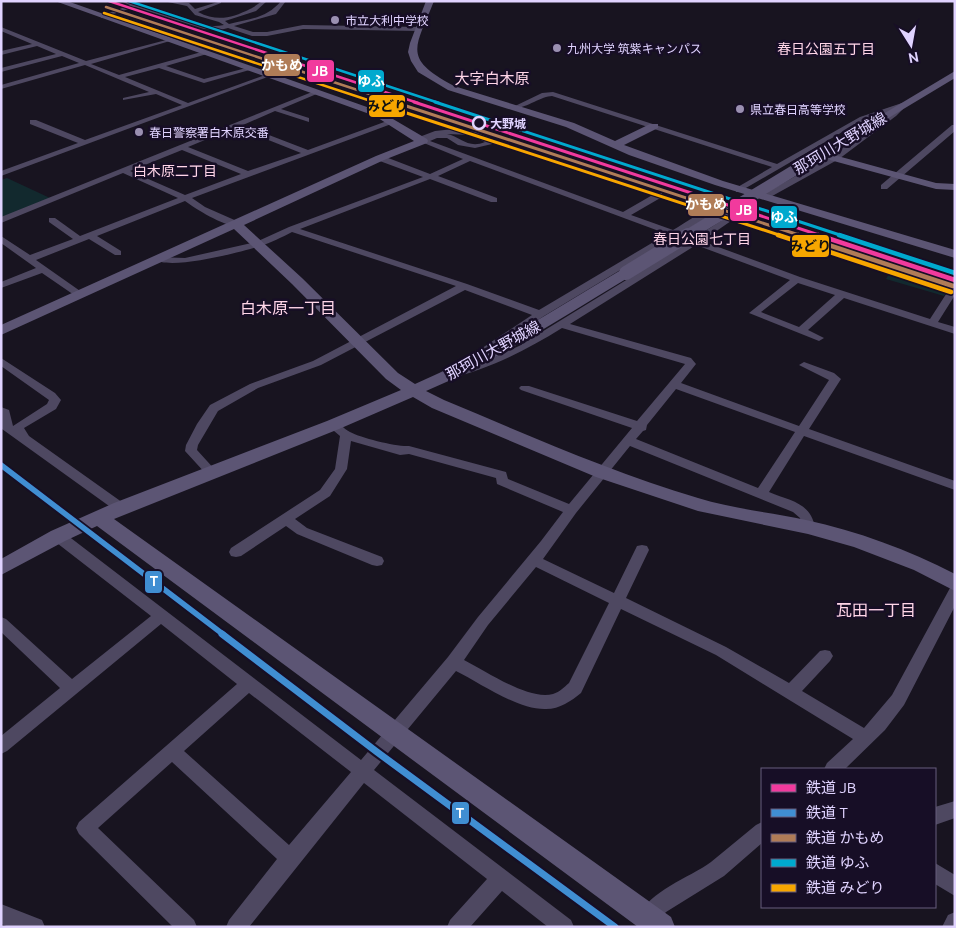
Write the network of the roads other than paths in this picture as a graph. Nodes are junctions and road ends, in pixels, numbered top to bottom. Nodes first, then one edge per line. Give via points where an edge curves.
1 (59, 1) edge
2 (122, 1) edge
3 (147, 1) edge
4 (165, 1) edge
5 (196, 1) edge
6 (265, 1) edge
7 (284, 1) edge
8 (430, 1) edge
9 (219, 2) edge
10 (188, 5) junction
11 (135, 6) junction
12 (196, 11) junction
13 (103, 17) junction
14 (222, 21) junction
15 (228, 26) junction
16 (1, 29) edge
17 (419, 29) junction
18 (168, 40) junction
19 (37, 44) junction
20 (1, 53) edge
21 (205, 53) junction
22 (62, 54) junction
23 (84, 63) junction
24 (157, 66) junction
25 (250, 69) junction
26 (1, 70) edge
27 (955, 74) edge
28 (270, 76) junction
29 (118, 77) junction
30 (944, 81) junction
31 (955, 83) edge
32 (1, 87) edge
33 (157, 92) junction
34 (317, 92) junction
35 (125, 99) dead end
36 (906, 103) junction
37 (188, 104) junction
38 (516, 108) junction
39 (275, 109) junction
40 (306, 120) dead end
41 (33, 122) dead end
42 (390, 123) junction
43 (237, 125) junction
44 (654, 126) junction
45 (955, 126) edge
46 (421, 140) junction
47 (86, 143) junction
48 (616, 145) junction
49 (182, 148) junction
50 (306, 152) junction
51 (380, 158) junction
52 (471, 158) junction
53 (834, 158) junction
54 (778, 167) junction
55 (124, 171) junction
56 (1, 174) edge
57 (248, 174) junction
58 (432, 176) junction
59 (900, 176) junction
60 (884, 187) dead end
61 (955, 187) edge
62 (739, 190) junction
63 (659, 195) dead end
64 (765, 197) junction
65 (187, 199) junction
66 (494, 200) dead end
67 (624, 215) junction
68 (1, 220) edge
69 (52, 220) dead end
70 (236, 224) junction
71 (292, 229) junction
72 (90, 234) junction
73 (675, 234) junction
74 (79, 239) junction
75 (1, 240) edge
76 (696, 241) junction
77 (259, 244) junction
78 (6, 249) edge
79 (118, 252) dead end
80 (955, 254) edge
81 (29, 259) junction
82 (159, 259) junction
83 (43, 269) junction
84 (798, 279) junction
85 (1, 285) edge
86 (464, 286) junction
87 (953, 290) dead end
88 (842, 294) junction
89 (80, 295) junction
90 (540, 314) junction
91 (932, 324) junction
92 (562, 325) junction
93 (1, 331) edge
94 (955, 331) edge
95 (802, 332) junction
96 (819, 338) dead end
97 (357, 341) junction
98 (1, 361) edge
99 (804, 364) dead end
100 (7, 369) edge
101 (447, 376) junction
102 (675, 386) junction
103 (525, 388) dead end
104 (414, 391) junction
105 (48, 393) junction
106 (3, 414) edge
107 (642, 426) junction
108 (340, 430) junction
109 (804, 431) junction
110 (23, 437) junction
111 (630, 441) junction
112 (211, 472) junction
113 (602, 473) junction
114 (955, 486) edge
115 (761, 494) junction
116 (121, 508) junction
117 (571, 510) junction
118 (99, 518) junction
119 (286, 519) junction
120 (808, 528) junction
121 (58, 536) junction
122 (642, 550) dead end
123 (236, 552) dead end
124 (533, 560) junction
125 (377, 562) dead end
126 (1, 568) edge
127 (955, 583) edge
128 (955, 592) edge
129 (616, 600) junction
130 (162, 615) junction
131 (3, 627) edge
132 (825, 656) dead end
133 (454, 662) junction
134 (249, 683) junction
135 (72, 689) junction
136 (791, 692) junction
137 (394, 734) junction
138 (866, 738) junction
139 (1, 746) edge
140 (172, 751) junction
141 (834, 768) edge
142 (363, 772) junction
143 (955, 809) edge
144 (936, 816) edge
145 (761, 832) edge
146 (290, 858) junction
147 (936, 873) edge
148 (500, 878) junction
149 (955, 887) edge
150 (1, 914) edge
151 (654, 922) edge
152 (955, 922) edge
153 (35, 927) edge
154 (186, 927) edge
155 (236, 927) edge
156 (457, 927) edge
157 (564, 927) edge
158 (952, 927) edge

1 - 13 street
2 - 11 street
3 - 11 street
4 - 10 street
5 - 10 street
6 - 14 street via 254,10
7 - 15 street via 274,13
8 - 17 street
9 - 12 street
10 - 12 street
11 - 13 street
11 - 15 street via 204,27
12 - 14 street via 196,14
13 - 18 street
14 - 15 street
15 - 17 street via 259,34 303,27
16 - 19 street
17 - 38 street via 412,49 419,68 451,88
18 - 21 street
18 - 23 street
19 - 20 street
19 - 22 street
21 - 24 street
21 - 25 street
22 - 23 street
22 - 26 street
23 - 29 street
23 - 32 street
24 - 25 street via 204,81
24 - 29 street
25 - 28 street
27 - 30 street, 那珂川大野城線
28 - 34 street
28 - 37 street
29 - 33 street
30 - 31 street
30 - 36 street, 那珂川大野城線
33 - 35 street
33 - 37 street
34 - 39 street
34 - 42 street via 378,114
36 - 53 street via 876,130
36 - 54 street via 885,108 861,120
36 - 101 street, 那珂川大野城線, bridge via 626,273
37 - 47 street
38 - 44 street via 544,94 553,94
38 - 48 street via 570,125
39 - 40 street
39 - 43 street
41 - 47 street
42 - 46 street
42 - 50 street
43 - 49 street
43 - 50 street
44 - 48 street
44 - 54 street
45 - 59 street
46 - 46 street via 436,132 454,132 489,141 474,147 448,136
46 - 51 street
46 - 52 street
47 - 56 street
48 - 62 street
49 - 55 street
49 - 57 street
50 - 57 street
51 - 58 street
51 - 70 street
52 - 58 street
52 - 67 street
53 - 59 street
53 - 64 street
54 - 62 street
55 - 65 street
55 - 68 street
57 - 65 street
58 - 66 street
58 - 71 street
59 - 60 street
59 - 61 street via 936,186
62 - 64 street
63 - 67 street
64 - 80 street
65 - 70 street
65 - 72 street
67 - 73 street
69 - 74 street
70 - 77 street
70 - 82 street
71 - 77 street
71 - 86 street
72 - 74 street
72 - 79 street
73 - 76 street
73 - 76 street via 707,214 727,221
73 - 90 street
74 - 81 street
75 - 78 street
76 - 84 street
76 - 92 street
77 - 82 street via 185,261
77 - 97 street
78 - 81 street
81 - 83 street
82 - 89 street
83 - 85 street
83 - 89 street
84 - 88 street
84 - 95 street via 754,313
86 - 90 street
86 - 97 street
87 - 91 street
88 - 91 street
88 - 95 street
89 - 93 street
90 - 101 street
91 - 94 street
92 - 101 street via 488,364
92 - 102 street via 688,360 691,364
95 - 96 street
97 - 104 street via 392,376
97 - 112 street via 317,363 254,386 214,408 202,424 191,451
98 - 100 street
99 - 109 street via 835,379
100 - 105 street
101 - 104 street, 那珂川大野城線
102 - 107 street
102 - 109 street
103 - 107 street
104 - 108 street, 那珂川大野城線
104 - 113 street via 464,416
105 - 106 street via 44,404 28,413
105 - 110 street via 54,397 54,403 19,426
106 - 110 street via 6,426
107 - 111 street
108 - 112 street, 那珂川大野城線
108 - 117 street via 400,451 410,450 502,475 502,481
108 - 119 street via 341,469 325,493
109 - 114 street
109 - 115 street
110 - 116 street
111 - 113 street
111 - 115 street
112 - 116 street, 那珂川大野城線
113 - 117 street
113 - 120 street via 698,505
115 - 120 street via 798,509 806,516
116 - 118 street, 那珂川大野城線
117 - 124 street
118 - 121 street, 那珂川大野城線
118 - 137 street
119 - 123 street
119 - 125 street via 302,531
120 - 127 street via 879,548
121 - 126 street, 那珂川大野城線
121 - 130 street
122 - 129 street
124 - 129 street
124 - 133 street
128 - 138 street via 898,700
129 - 133 street via 575,688 568,696 542,702 527,699
129 - 136 street via 720,650
130 - 134 street
130 - 135 street
131 - 135 street
132 - 136 street
133 - 137 street
134 - 140 street
134 - 142 street
135 - 139 street
136 - 138 street
137 - 142 street
137 - 151 street
138 - 141 street
140 - 146 street
140 - 154 street via 85,828
142 - 146 street
142 - 148 street
143 - 144 street
145 - 151 street via 717,869 659,905
146 - 155 street
147 - 149 street
148 - 156 street
148 - 157 street
150 - 153 street
152 - 158 street

